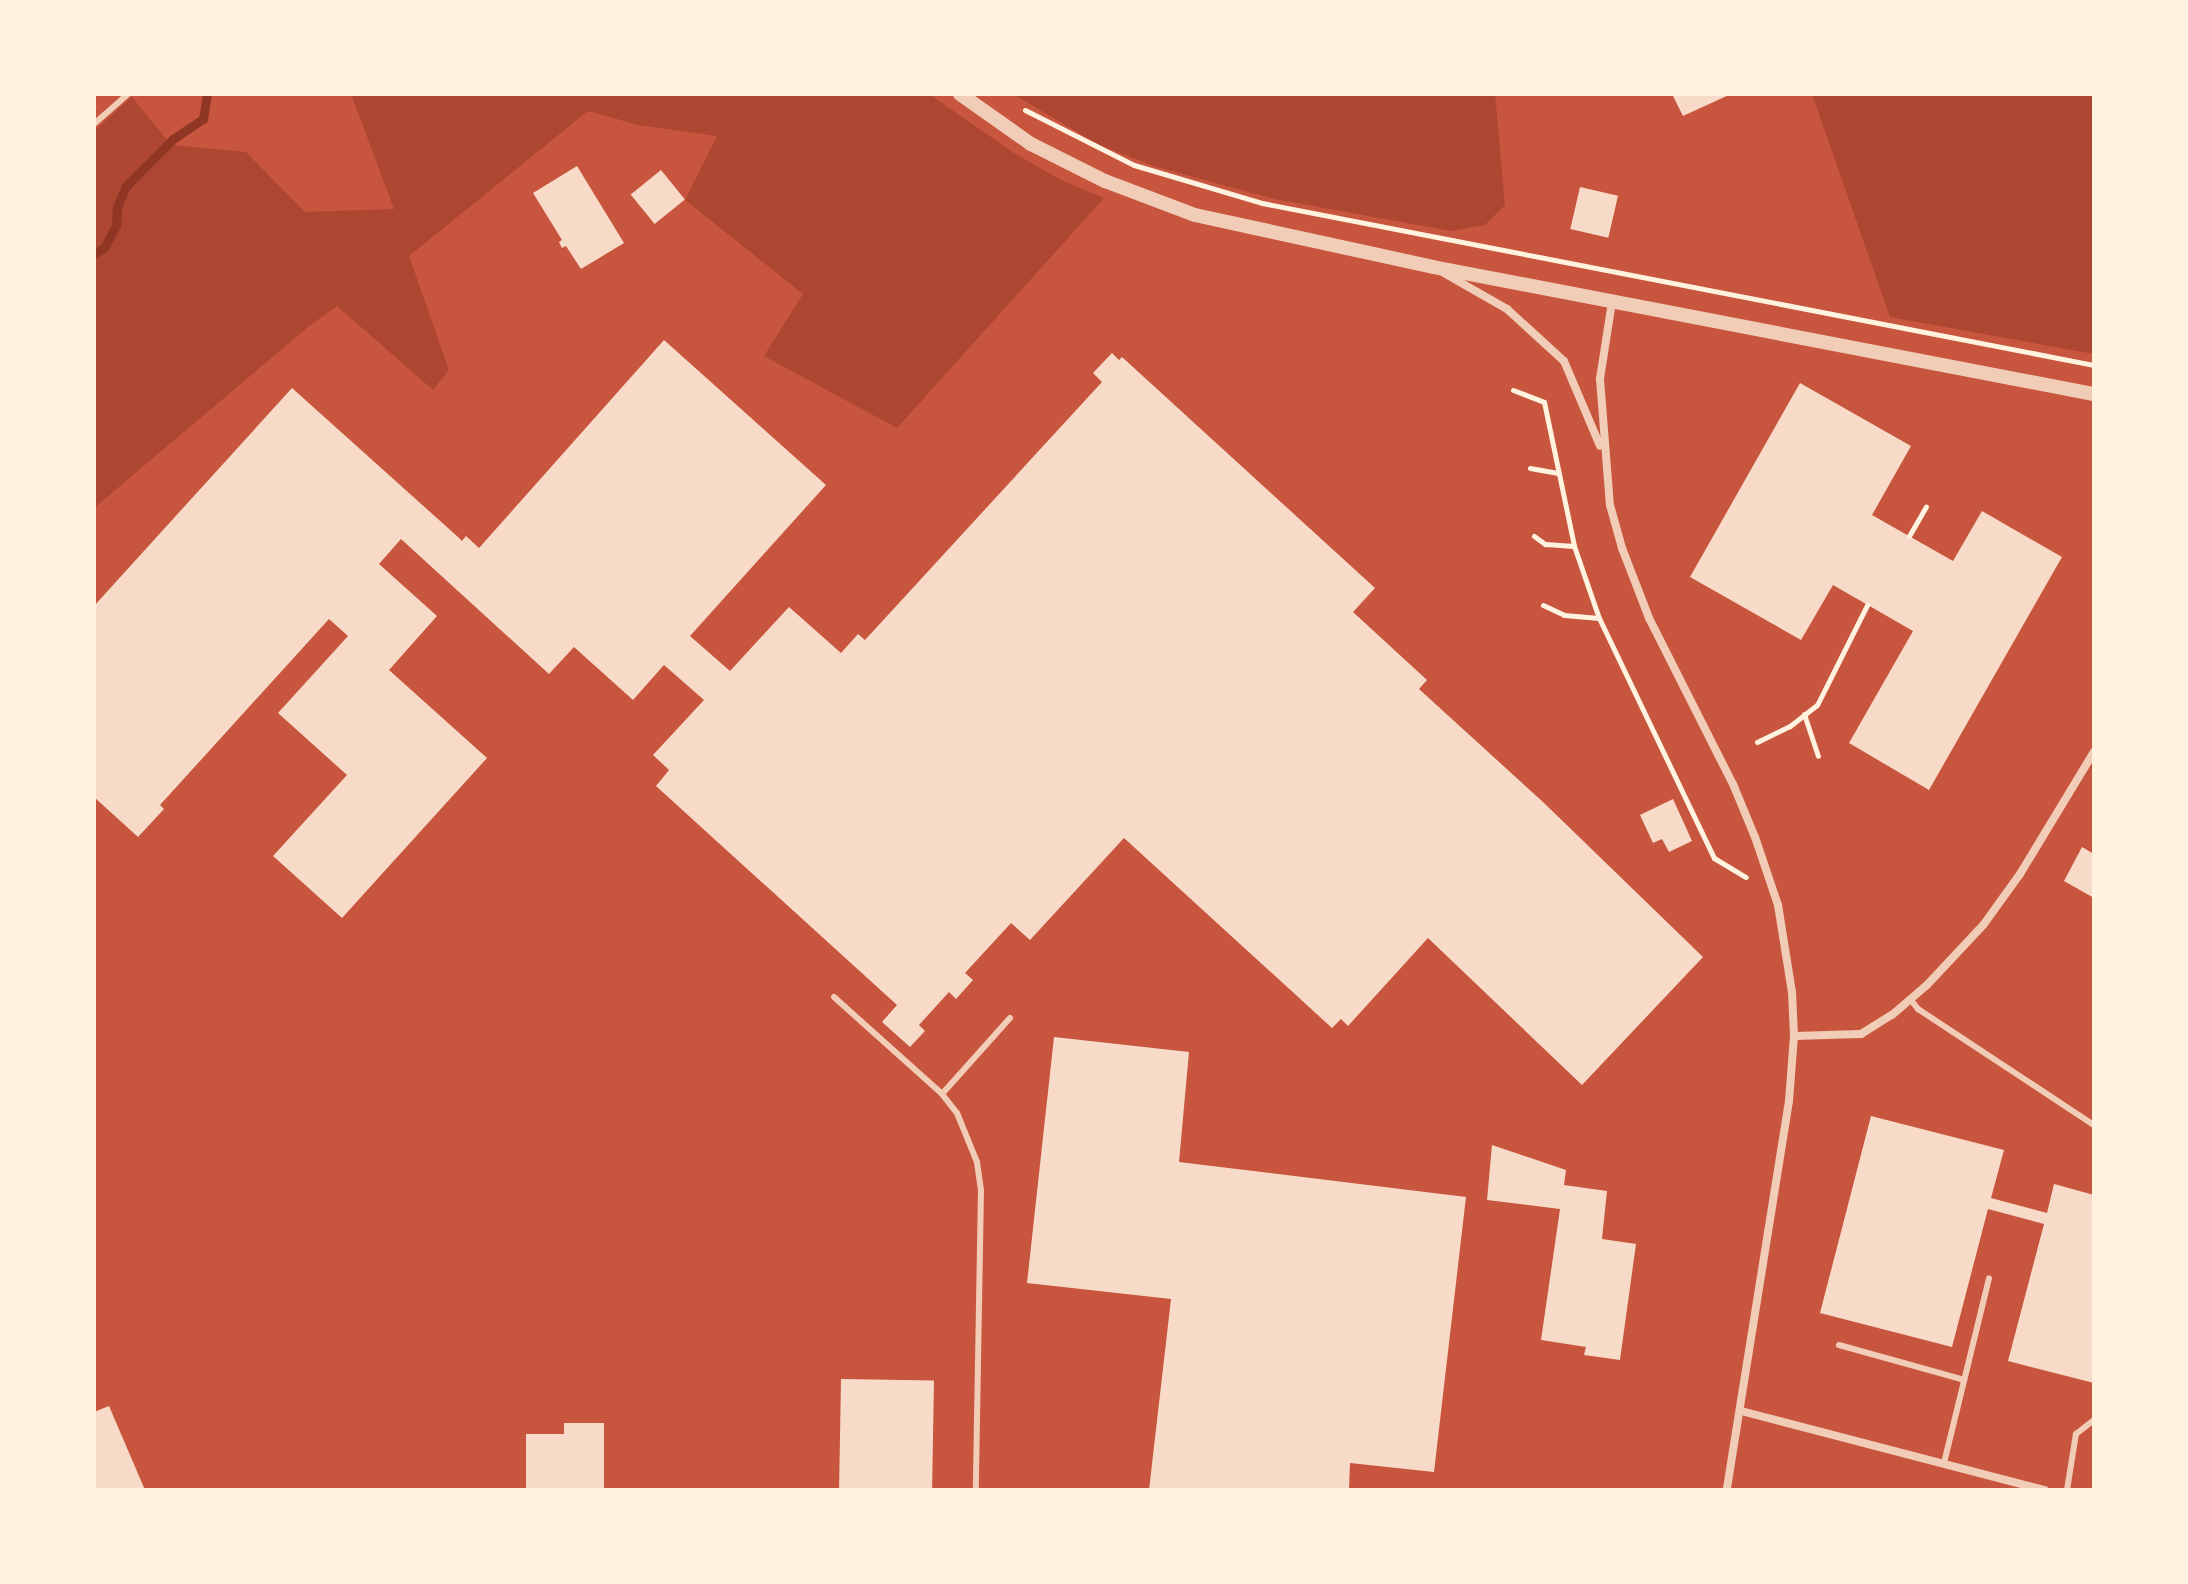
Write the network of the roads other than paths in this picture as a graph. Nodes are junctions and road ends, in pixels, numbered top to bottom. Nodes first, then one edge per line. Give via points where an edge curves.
1 (128, 94) edge
2 (960, 94) edge
3 (94, 124) edge
4 (1433, 267) junction
5 (1612, 302) junction
6 (2094, 394) edge
7 (1604, 453) junction
8 (2094, 752) edge
9 (834, 997) dead end
10 (1910, 999) junction
11 (1010, 1018) dead end
12 (1794, 1036) junction
13 (942, 1094) junction
14 (2094, 1125) edge
15 (1989, 1278) dead end
16 (1839, 1345) dead end
17 (1964, 1380) junction
18 (1741, 1411) junction
19 (2094, 1420) edge
20 (1944, 1463) junction
21 (976, 1490) edge
22 (1727, 1490) edge
23 (2045, 1490) edge
24 (2067, 1490) edge

1 - 3 lane
2 - 4 street via 1031,144 1146,199 1255,230
4 - 5 street
4 - 7 street via 1507,309 1564,361
5 - 6 street
5 - 7 street via 1600,379
7 - 12 street via 1610,505 1631,575 1733,784 1768,871 1787,954
8 - 10 street via 1984,924
9 - 13 lane
10 - 12 street via 1861,1034
10 - 14 lane
11 - 13 lane
12 - 18 street via 1789,1101
13 - 21 lane via 968,1134 981,1190
15 - 17 lane
16 - 17 lane
17 - 20 lane
18 - 20 street
18 - 22 street
19 - 24 lane via 2076,1434
20 - 23 street

